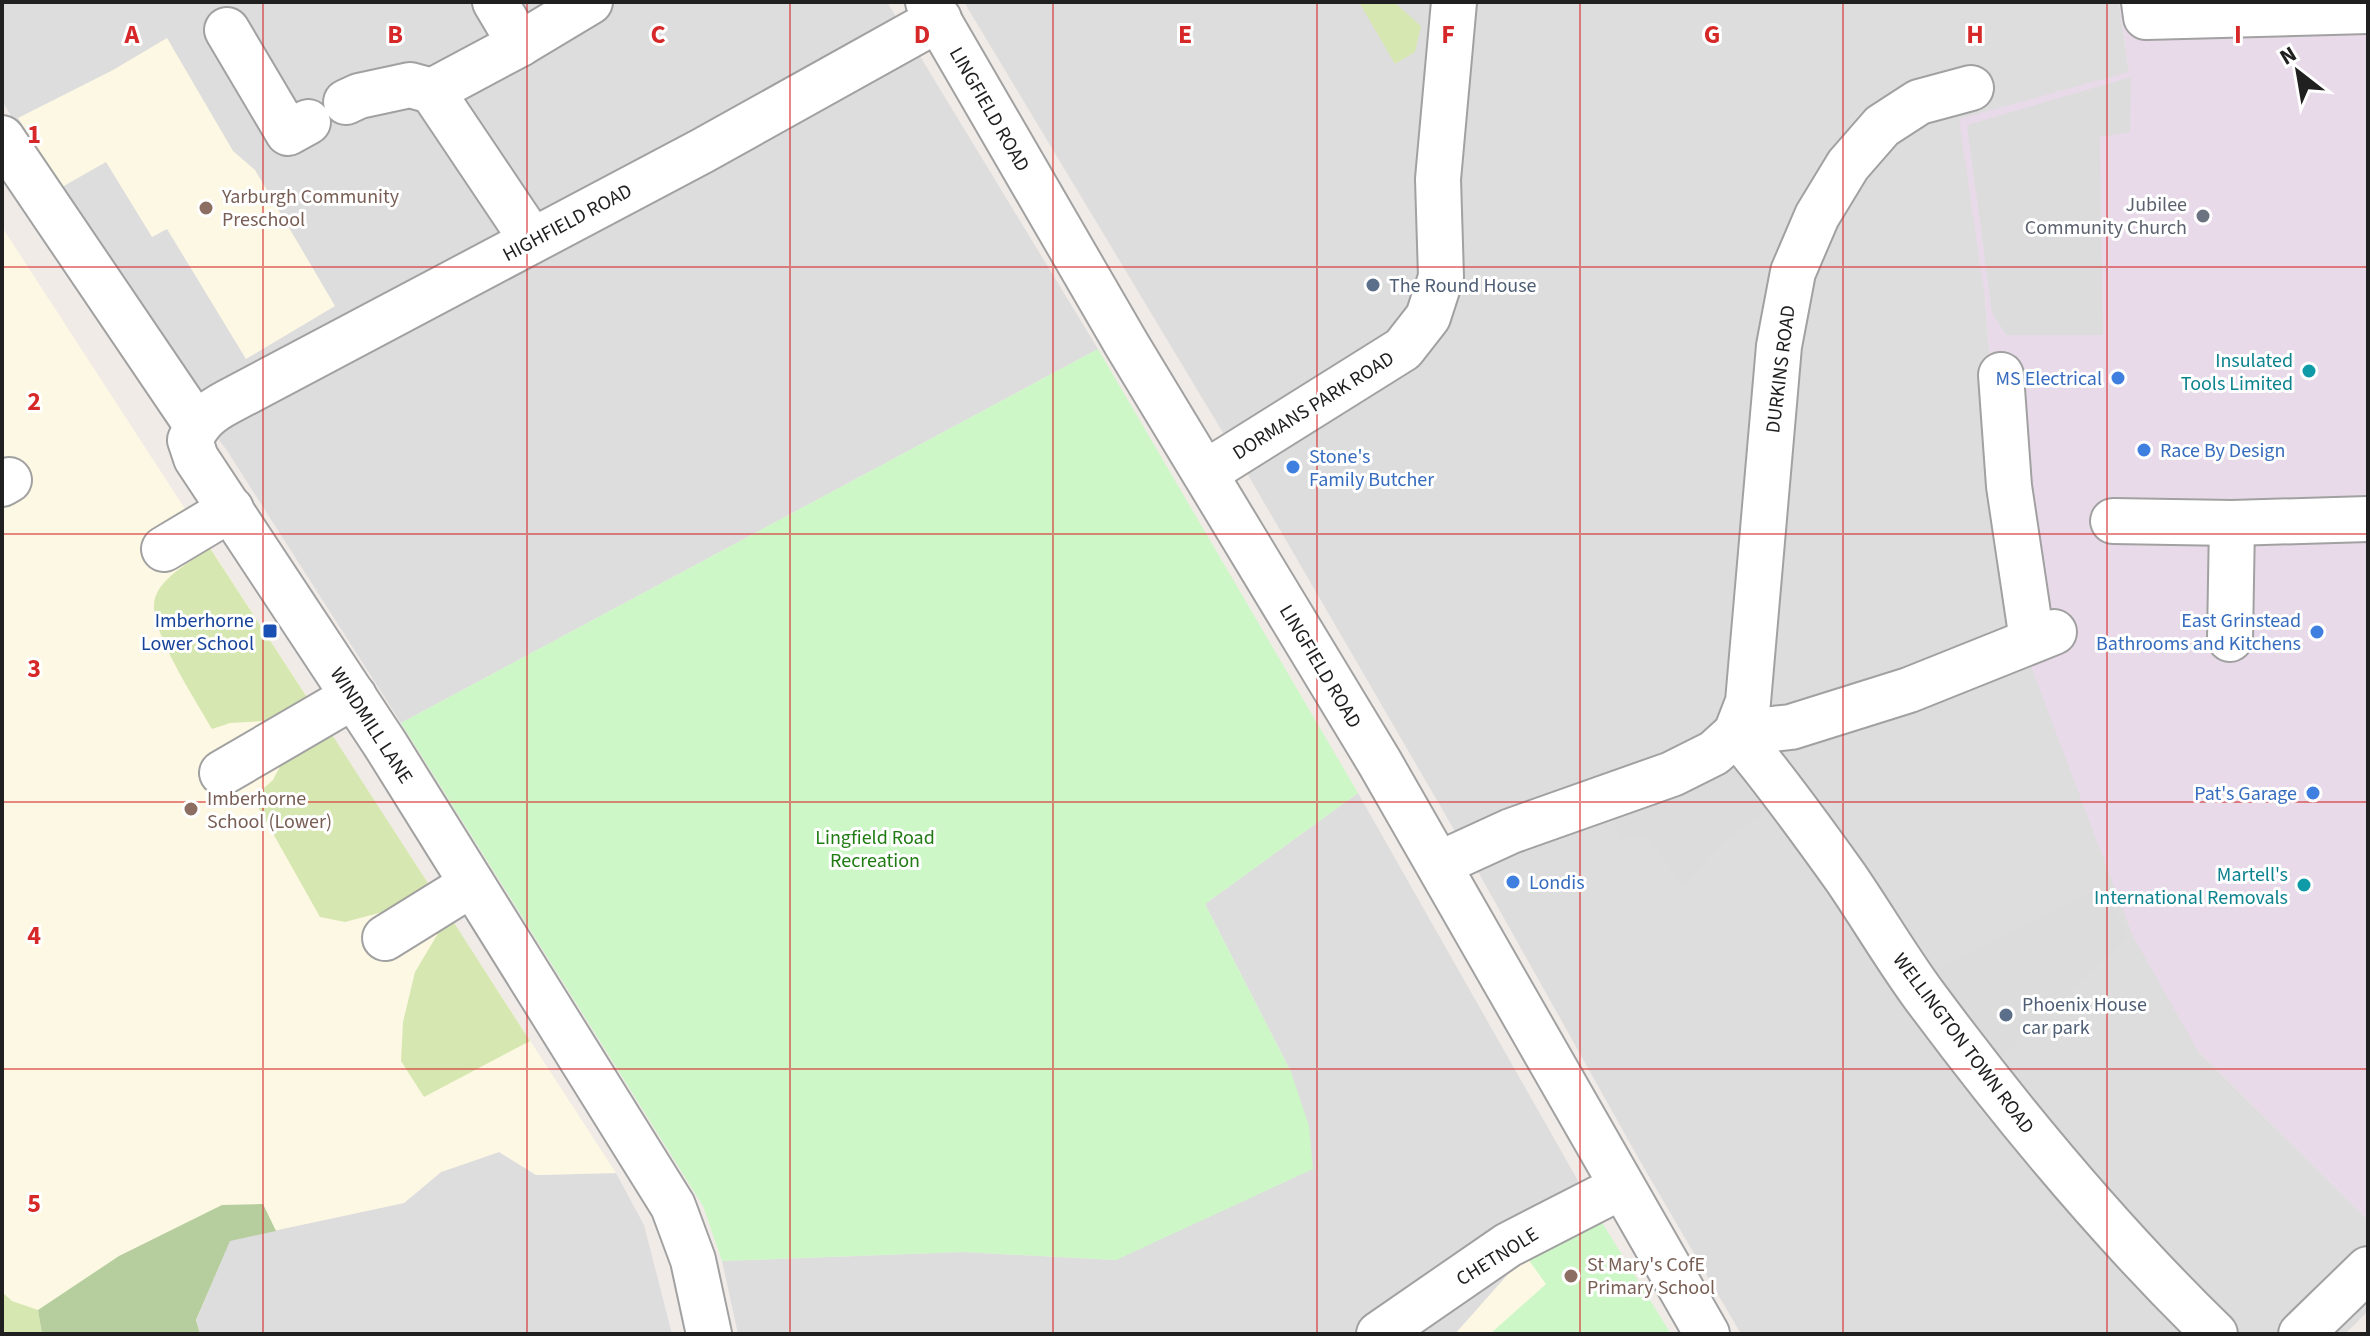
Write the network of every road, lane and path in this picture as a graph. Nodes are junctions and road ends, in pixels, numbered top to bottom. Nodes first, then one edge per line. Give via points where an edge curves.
1 (495, 2) edge
2 (590, 2) edge
3 (1454, 2) edge
4 (2145, 9) edge
5 (933, 11) edge
6 (2368, 11) edge
7 (227, 30) dead end
8 (520, 44) junction
9 (1971, 88) dead end
10 (432, 91) junction
11 (346, 102) dead end
12 (308, 122) dead end
13 (2, 138) edge
14 (532, 240) junction
15 (2001, 375) dead end
16 (197, 426) junction
17 (1205, 473) junction
18 (231, 509) junction
19 (2368, 519) edge
20 (2113, 521) dead end
21 (2232, 523) junction
22 (164, 549) dead end
23 (2230, 639) dead end
24 (354, 696) junction
25 (1736, 733) junction
26 (222, 773) dead end
27 (1439, 864) junction
28 (472, 884) junction
29 (385, 938) dead end
30 (1621, 1187) junction
31 (2368, 1269) edge
32 (709, 1334) edge
33 (1379, 1334) edge
34 (1707, 1334) edge
35 (2215, 1334) edge
36 (2301, 1334) edge

1 - 8 street
2 - 8 street
3 - 17 street, DORMANS PARK ROAD via 1438,179 1441,277 1428,317 1403,349
4 - 6 street
5 - 14 street, HIGHFIELD ROAD via 716,143
5 - 17 street, LINGFIELD ROAD
7 - 12 street via 288,133
8 - 10 street
9 - 25 street, DURKINS ROAD via 1919,102 1882,126 1848,165 1824,204 1793,272 1779,346 1748,702
10 - 11 street via 410,85
10 - 14 street
13 - 16 street
14 - 16 street, HIGHFIELD ROAD via 228,402
15 - 25 street via 2009,486 2043,636 1909,690 1791,727
16 - 18 street, WINDMILL LANE via 190,440 196,458
17 - 27 street, LINGFIELD ROAD
18 - 22 street
18 - 24 street, WINDMILL LANE
19 - 21 street
20 - 21 street
21 - 23 street
24 - 26 street
24 - 28 street, WINDMILL LANE
25 - 27 street via 1714,753 1672,774 1511,831
25 - 35 street, WELLINGTON TOWN ROAD via 2014,1114 2153,1273
27 - 30 street, LINGFIELD ROAD
28 - 29 street
28 - 32 street, WINDMILL LANE via 673,1206 693,1260
30 - 33 street, CHETNOLE via 1508,1245
30 - 34 street, LINGFIELD ROAD
31 - 36 street

